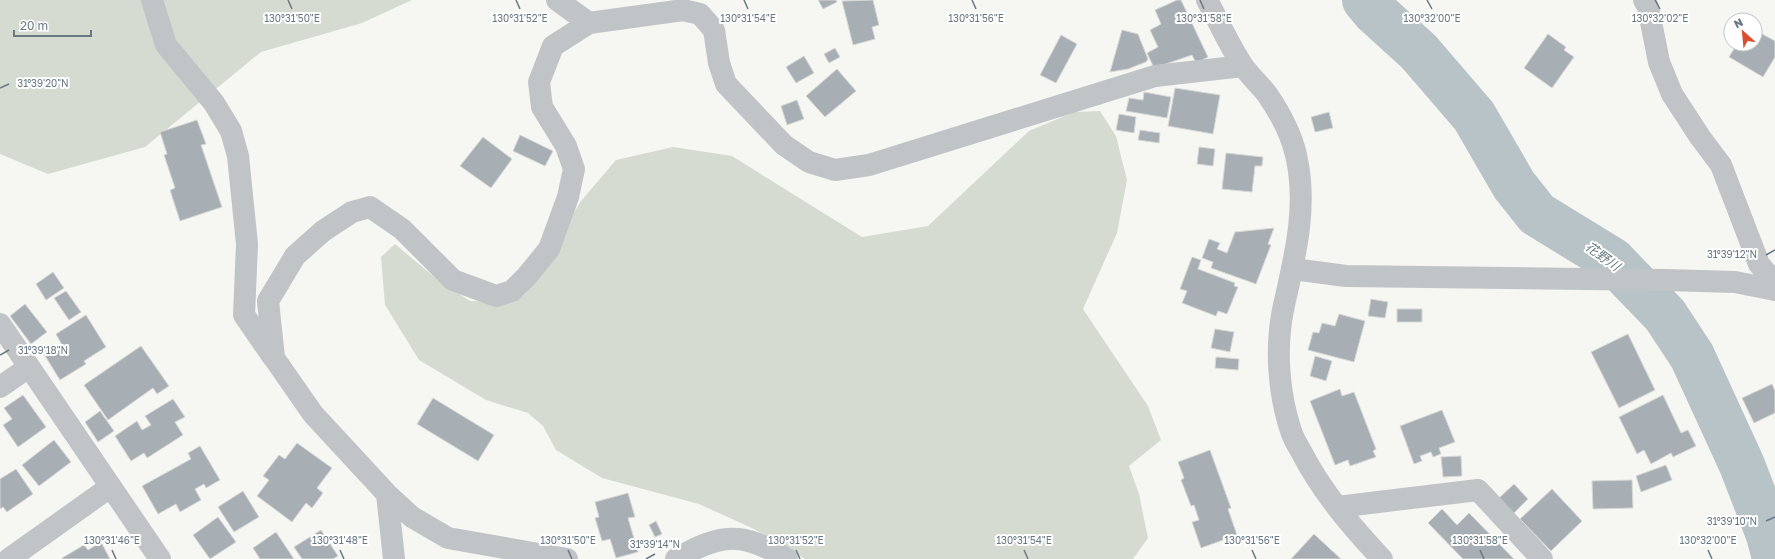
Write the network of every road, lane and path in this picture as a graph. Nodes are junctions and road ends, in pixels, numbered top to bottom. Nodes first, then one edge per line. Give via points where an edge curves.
1 (152, 0) edge
2 (557, 0) edge
3 (1207, 0) edge
4 (1644, 0) edge
5 (589, 23) junction
6 (1243, 66) junction
7 (1293, 269) junction
8 (1775, 283) edge
9 (1775, 290) edge
10 (0, 324) edge
11 (274, 358) junction
12 (29, 367) junction
13 (0, 387) edge
14 (110, 487) junction
15 (387, 494) junction
16 (1337, 507) junction
17 (9, 559) edge
18 (160, 559) edge
19 (394, 559) edge
20 (567, 559) edge
21 (676, 559) edge
22 (787, 559) edge
23 (1382, 559) edge
24 (1542, 559) edge

1 - 11 street via 166,45 214,103 230,131 238,156 247,244 244,315
2 - 5 street
3 - 6 street
4 - 8 street via 1648,7 1659,62 1672,94 1721,165 1759,264
5 - 6 street via 683,10 700,14 714,30 719,63 726,84 784,145 809,162 835,170 869,164 1155,76
5 - 11 street via 553,46 539,82 542,107 566,146 574,168 568,197 549,249 527,276 512,291 496,296 453,280 402,229 370,207 352,212 323,231 295,256 268,301
6 - 7 street via 1284,120 1296,155 1301,184 1300,229
7 - 9 street via 1346,276 1735,282
7 - 16 street via 1284,307 1279,351 1282,395 1291,432 1311,471
10 - 12 street
11 - 15 street via 313,414
12 - 13 street
12 - 14 street
14 - 17 street
14 - 18 street
15 - 19 street
15 - 20 street via 412,517 448,538
16 - 23 street
16 - 24 street via 1478,490
21 - 22 street via 716,540 746,539 770,548

